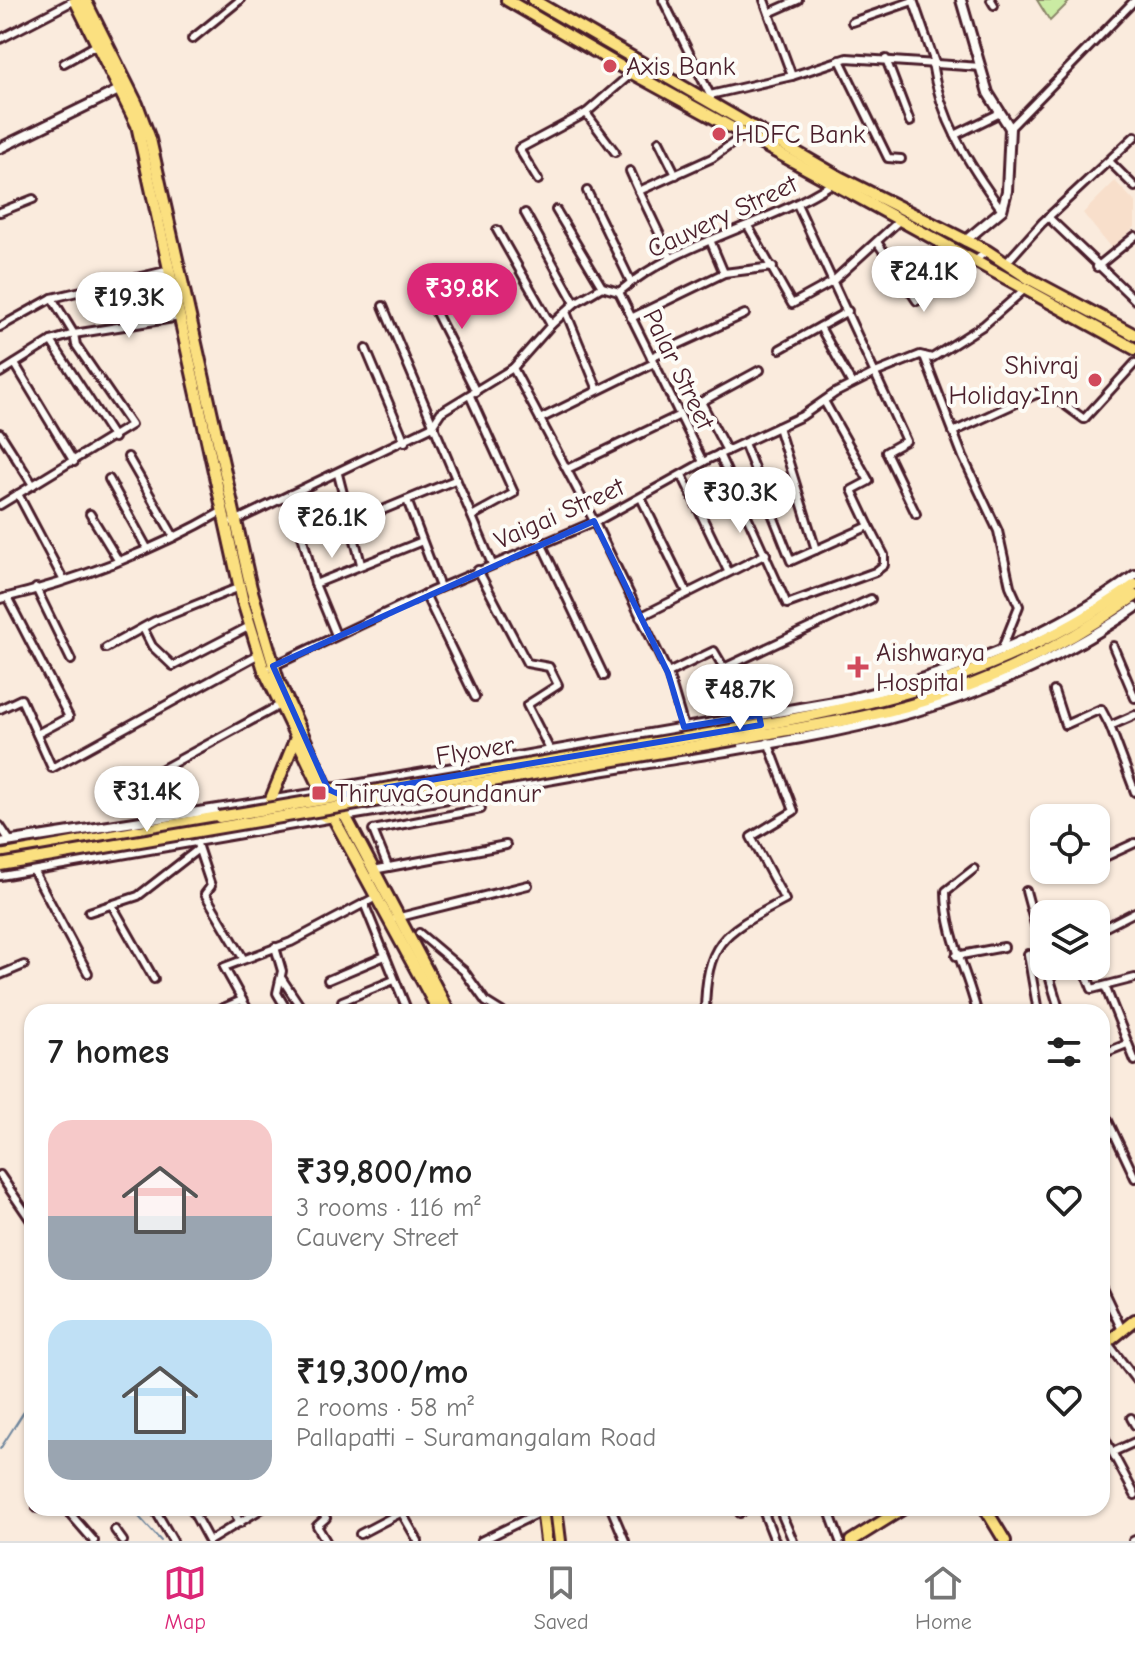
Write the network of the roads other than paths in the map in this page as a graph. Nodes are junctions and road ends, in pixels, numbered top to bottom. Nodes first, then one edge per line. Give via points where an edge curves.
1 (75, 0) edge
2 (85, 0) edge
3 (240, 0) edge
4 (507, 0) edge
5 (533, 0) edge
6 (663, 0) edge
7 (764, 0) edge
8 (798, 0) edge
9 (961, 0) edge
10 (1135, 0) edge
11 (913, 1) edge
12 (551, 4) edge
13 (769, 13) junction
14 (852, 22) dead end
15 (0, 39) edge
16 (192, 39) dead end
17 (98, 44) junction
18 (886, 59) junction
19 (840, 60) junction
20 (64, 63) dead end
21 (934, 63) junction
22 (982, 67) junction
23 (632, 73) junction
24 (792, 76) junction
25 (124, 88) junction
26 (715, 103) junction
27 (586, 113) junction
28 (1000, 113) junction
29 (710, 116) junction
30 (910, 122) dead end
31 (1010, 128) junction
32 (744, 135) junction
33 (955, 135) junction
34 (1135, 136) edge
35 (659, 141) dead end
36 (0, 148) edge
37 (615, 152) dead end
38 (901, 159) dead end
39 (1109, 161) junction
40 (630, 171) dead end
41 (676, 175) junction
42 (538, 180) dead end
43 (833, 183) junction
44 (1135, 187) edge
45 (587, 191) dead end
46 (639, 191) junction
47 (33, 199) dead end
48 (797, 204) junction
49 (556, 210) dead end
50 (1002, 210) junction
51 (0, 212) edge
52 (525, 213) dead end
53 (1048, 217) junction
54 (900, 220) junction
55 (748, 226) junction
56 (497, 230) dead end
57 (1135, 236) edge
58 (710, 240) junction
59 (965, 241) junction
60 (877, 242) junction
61 (987, 251) junction
62 (671, 258) junction
63 (977, 261) junction
64 (1006, 263) junction
65 (773, 267) junction
66 (1097, 267) junction
67 (170, 270) junction
68 (724, 273) junction
69 (631, 282) junction
70 (832, 282) junction
71 (421, 283) dead end
72 (179, 286) junction
73 (602, 287) junction
74 (1025, 289) junction
75 (619, 292) junction
76 (52, 298) junction
77 (1135, 300) edge
78 (575, 303) junction
79 (383, 306) dead end
80 (848, 311) junction
81 (566, 312) junction
82 (745, 314) dead end
83 (180, 317) junction
84 (631, 318) junction
85 (551, 325) junction
86 (0, 327) edge
87 (820, 327) junction
88 (74, 334) junction
89 (1135, 335) edge
90 (51, 341) junction
91 (366, 349) dead end
92 (780, 349) dead end
93 (1135, 349) edge
94 (924, 356) junction
95 (652, 360) junction
96 (1135, 363) edge
97 (15, 364) junction
98 (513, 368) junction
99 (760, 370) dead end
100 (0, 373) edge
101 (875, 373) junction
102 (852, 384) junction
103 (598, 390) junction
104 (473, 394) junction
105 (824, 401) junction
106 (680, 415) junction
107 (540, 419) junction
108 (431, 427) junction
109 (778, 427) junction
110 (953, 432) junction
111 (0, 433) edge
112 (114, 438) junction
113 (405, 442) junction
114 (744, 443) junction
115 (727, 451) junction
116 (719, 454) junction
117 (128, 457) dead end
118 (74, 462) junction
119 (703, 462) junction
120 (567, 469) junction
121 (338, 474) junction
122 (682, 475) junction
123 (109, 479) dead end
124 (455, 480) junction
125 (33, 485) junction
126 (18, 494) junction
127 (291, 494) junction
128 (641, 498) junction
129 (407, 500) junction
130 (0, 505) edge
131 (223, 511) junction
132 (90, 514) dead end
133 (916, 514) dead end
134 (472, 516) junction
135 (594, 521) junction
136 (231, 522) junction
137 (351, 523) junction
138 (869, 526) junction
139 (174, 537) junction
140 (420, 542) junction
141 (541, 543) junction
142 (147, 548) junction
143 (816, 550) junction
144 (766, 554) junction
145 (118, 560) junction
146 (361, 564) junction
147 (492, 564) junction
148 (478, 570) junction
149 (728, 571) junction
150 (1135, 575) edge
151 (63, 579) junction
152 (315, 584) junction
153 (1135, 585) edge
154 (240, 587) junction
155 (440, 587) junction
156 (36, 588) junction
157 (687, 592) junction
158 (425, 594) junction
159 (1135, 596) edge
160 (4, 598) edge
161 (871, 599) dead end
162 (1135, 608) edge
163 (640, 617) junction
164 (250, 626) junction
165 (143, 628) junction
166 (336, 635) junction
167 (1113, 646) dead end
168 (106, 648) dead end
169 (1001, 651) junction
170 (259, 654) junction
171 (71, 660) dead end
172 (268, 668) junction
173 (668, 673) junction
174 (604, 676) dead end
175 (1054, 691) dead end
176 (475, 697) dead end
177 (1135, 698) edge
178 (280, 705) junction
179 (0, 709) edge
180 (1135, 715) edge
181 (786, 725) junction
182 (1110, 726) junction
183 (684, 727) junction
184 (764, 729) junction
185 (37, 734) junction
186 (738, 734) junction
187 (295, 740) junction
188 (550, 750) junction
189 (157, 772) dead end
190 (325, 790) junction
191 (1135, 792) edge
192 (271, 799) junction
193 (481, 809) dead end
194 (337, 815) junction
195 (0, 826) edge
196 (5, 842) edge
197 (1135, 843) edge
198 (506, 845) dead end
199 (197, 846) junction
200 (1110, 855) edge
201 (0, 856) edge
202 (0, 865) edge
203 (388, 867) junction
204 (974, 869) dead end
205 (33, 870) junction
206 (375, 870) junction
207 (361, 872) junction
208 (0, 875) edge
209 (528, 885) dead end
210 (1026, 891) dead end
211 (376, 897) junction
212 (364, 903) junction
213 (112, 905) junction
214 (1030, 906) edge
215 (89, 912) dead end
216 (1135, 912) edge
217 (400, 917) junction
218 (387, 920) junction
219 (1110, 925) edge
220 (419, 933) dead end
221 (275, 947) junction
222 (1004, 947) dead end
223 (1028, 954) dead end
224 (385, 956) junction
225 (956, 956) junction
226 (243, 958) junction
227 (24, 965) dead end
228 (88, 973) dead end
229 (0, 975) edge
230 (1135, 978) edge
231 (154, 979) dead end
232 (282, 979) junction
233 (328, 980) dead end
234 (394, 980) junction
235 (1050, 980) edge
236 (1088, 980) edge
237 (1105, 986) junction
238 (242, 1000) junction
239 (342, 1001) dead end
240 (233, 1004) edge
241 (244, 1004) edge
242 (283, 1004) edge
243 (299, 1004) edge
244 (404, 1004) edge
245 (434, 1004) edge
246 (445, 1004) edge
247 (489, 1004) edge
248 (705, 1004) edge
249 (975, 1004) edge
250 (1037, 1004) edge
251 (1058, 1004) edge
252 (1127, 1044) junction
253 (1110, 1051) edge
254 (1135, 1061) edge
255 (1110, 1125) edge
256 (0, 1175) edge
257 (1135, 1178) edge
258 (24, 1210) edge
259 (1110, 1305) edge
260 (1135, 1320) edge
261 (1122, 1330) junction
262 (1110, 1339) edge
263 (1110, 1351) edge
264 (1135, 1379) edge
265 (1135, 1442) edge
266 (1110, 1447) edge
267 (1113, 1452) junction
268 (1135, 1495) edge
269 (72, 1516) edge
270 (159, 1516) edge
271 (195, 1516) edge
272 (236, 1516) edge
273 (251, 1516) edge
274 (325, 1516) edge
275 (390, 1516) edge
276 (403, 1516) edge
277 (529, 1516) edge
278 (543, 1516) edge
279 (557, 1516) edge
280 (615, 1516) edge
281 (765, 1516) edge
282 (782, 1516) edge
283 (831, 1516) edge
284 (891, 1516) edge
285 (993, 1516) edge
286 (240, 1523) junction
287 (115, 1530) dead end
288 (360, 1534) dead end
289 (94, 1541) edge
290 (123, 1541) edge
291 (173, 1541) edge
292 (209, 1541) edge
293 (326, 1541) edge
294 (418, 1541) edge
295 (481, 1541) edge
296 (546, 1541) edge
297 (560, 1541) edge
298 (625, 1541) edge
299 (775, 1541) edge
300 (793, 1541) edge
301 (840, 1541) edge
302 (851, 1541) edge
303 (1007, 1541) edge

1 - 15 street
1 - 17 main road
2 - 25 main road
3 - 16 street
4 - 23 main road
5 - 12 main road
6 - 26 street
7 - 13 street
8 - 13 street
9 - 22 street
10 - 31 street
11 - 14 street
11 - 21 street
12 - 26 main road
13 - 24 street
17 - 20 street
17 - 25 main road
18 - 19 street
18 - 21 street
18 - 30 street
19 - 24 street
19 - 38 street via 888,158
21 - 22 street
21 - 33 street via 944,115
22 - 28 street
23 - 27 street
23 - 29 main road
24 - 26 street
25 - 36 street
25 - 67 main road
25 - 72 main road via 150,139
26 - 29 main road
26 - 59 main road via 841,178
27 - 37 street
27 - 42 street via 519,149
28 - 31 street
28 - 33 street
29 - 32 main road
31 - 50 street
32 - 41 street
32 - 43 main road
33 - 50 street via 972,170
34 - 39 street
35 - 41 street
39 - 44 street
39 - 53 street
40 - 46 street
41 - 46 street
43 - 48 street, Cauvery Street
43 - 54 main road
45 - 69 street
46 - 62 street
47 - 51 street
48 - 55 street, Cauvery Street
48 - 70 street
49 - 73 street
50 - 59 street
52 - 78 street
53 - 64 street
53 - 66 street
54 - 60 street
54 - 63 main road
55 - 58 street, Cauvery Street
55 - 65 street
56 - 85 street
57 - 66 street
58 - 62 street, Cauvery Street
58 - 68 street
59 - 61 main road
60 - 63 street via 917,301
60 - 70 street
61 - 63 street
61 - 64 main road
62 - 69 street, Cauvery Street
63 - 74 main road
64 - 89 main road
65 - 68 street
65 - 70 street via 792,304
66 - 77 street
67 - 72 main road
67 - 76 street
68 - 84 street
69 - 75 street, Cauvery Street
70 - 80 street
71 - 104 street
72 - 83 main road
72 - 136 main road
73 - 75 street
73 - 78 street
74 - 93 main road
74 - 94 street, Vaigai Street via 984,325 932,358
75 - 84 street, Palar Street
76 - 86 street
76 - 88 street
78 - 81 street
79 - 108 street
80 - 87 street
80 - 101 street
81 - 85 street
81 - 103 street
82 - 95 street
83 - 88 street
83 - 131 main road
84 - 95 street, Palar Street
85 - 98 street
87 - 92 street
87 - 102 street
88 - 90 street
88 - 112 street via 76,345 131,425
90 - 97 street
90 - 112 street
91 - 113 street
94 - 101 street, Vaigai Street
94 - 110 street
95 - 103 street
95 - 106 street, Palar Street
96 - 110 street via 1084,419 1050,394 1036,394
97 - 100 street
97 - 118 street
98 - 104 street
98 - 107 street
99 - 115 street via 701,402
101 - 102 street, Vaigai Street
101 - 133 street via 906,441 886,452
102 - 105 street, Vaigai Street
103 - 107 street
104 - 108 street via 441,412
104 - 134 street via 514,493
105 - 109 street, Vaigai Street
105 - 138 street via 869,481 852,490
106 - 119 street, Palar Street
106 - 120 street
107 - 120 street
108 - 113 street
108 - 124 street
109 - 114 street, Vaigai Street
109 - 143 street
110 - 169 street via 998,531 1019,606
111 - 125 street
112 - 118 street
113 - 121 street
114 - 115 street, Vaigai Street
114 - 143 street via 791,561
115 - 116 street, Vaigai Street
116 - 119 street, Vaigai Street
116 - 144 street
117 - 139 street
118 - 125 street
119 - 122 street, Vaigai Street
120 - 135 street
121 - 127 street
121 - 137 street
122 - 128 street, Vaigai Street
122 - 149 street
123 - 142 street
124 - 129 street
124 - 134 street
125 - 126 street
126 - 130 street
126 - 151 street
127 - 136 street
127 - 152 street
128 - 135 street, Vaigai Street
128 - 157 street
129 - 137 street
129 - 140 street
131 - 136 main road
131 - 139 street
132 - 145 street
134 - 147 street
135 - 141 street, Vaigai Street
135 - 163 street
136 - 154 main road
136 - 172 main road
137 - 146 street
138 - 143 street
138 - 144 street via 884,565 787,604
139 - 142 street
140 - 146 street
140 - 155 street
141 - 147 street, Vaigai Street
141 - 174 street
142 - 145 street
144 - 149 street
145 - 151 street
146 - 152 street
147 - 148 street, Vaigai Street
148 - 155 street, Vaigai Street
148 - 188 street via 527,663 549,667 557,680 558,685 527,705
149 - 157 street
150 - 169 street via 1082,610
151 - 156 street
152 - 166 street
153 - 181 main road via 1087,617 988,668 897,698
154 - 164 main road
154 - 165 street
155 - 158 street, Vaigai Street
156 - 160 street
156 - 171 street
157 - 163 street
158 - 166 street, Vaigai Street
158 - 176 street
159 - 181 main road via 1085,630 989,678 871,715
160 - 185 street via 69,717
161 - 173 street via 724,668 714,651
162 - 184 street via 1080,644 1000,684 894,720
163 - 173 street
164 - 165 street via 173,666 152,646
164 - 170 main road
165 - 168 street
166 - 172 street, Vaigai Street
167 - 177 street
169 - 184 street
170 - 172 main road
170 - 185 street via 52,768
172 - 178 main road
172 - 190 main road
173 - 183 street
175 - 182 street via 1065,725 1101,709
178 - 187 main road
178 - 189 street
179 - 185 street via 21,699
180 - 182 street
181 - 184 main road
182 - 191 street
183 - 184 street
183 - 188 street
184 - 186 main road
184 - 194 street
184 - 248 street via 794,811 751,837 785,900 728,931 714,952
186 - 201 main road, Flyover, bridge
186 - 202 main road, bridge
187 - 190 main road
187 - 192 main road
188 - 190 street
190 - 192 street
190 - 194 main road via 343,797
190 - 194 main road via 316,808
192 - 196 street
193 - 203 street via 373,830
194 - 199 street
194 - 206 main road
194 - 207 main road
195 - 196 street
197 - 200 street
198 - 203 street
199 - 205 street
199 - 213 street via 138,896
199 - 226 street via 211,886 205,894
203 - 206 street
204 - 225 street via 946,891
205 - 208 street
205 - 228 street
206 - 207 street
206 - 217 main road
207 - 211 main road
209 - 217 street
210 - 214 street
211 - 212 street
211 - 218 main road
212 - 221 street
212 - 224 street
213 - 215 street
213 - 231 street
216 - 219 street
217 - 218 street
217 - 246 main road
218 - 245 main road
220 - 247 street via 464,971
221 - 226 street
221 - 232 street
222 - 225 street
223 - 250 street
224 - 233 street
224 - 234 street
225 - 249 street
226 - 238 street via 224,967
227 - 229 street
230 - 237 street
232 - 242 street via 277,993
232 - 243 street
234 - 239 street
234 - 244 street
235 - 251 street
236 - 237 street via 1092,989
237 - 252 street
238 - 240 street
238 - 241 street
252 - 253 street
252 - 254 street
255 - 257 street
256 - 258 street
259 - 261 street
260 - 261 main road
261 - 262 main road
263 - 264 street
265 - 267 street
266 - 267 street
267 - 268 street
269 - 289 street
270 - 291 street
271 - 292 street
272 - 286 street
273 - 286 street
274 - 293 street via 317,1526
275 - 288 street
276 - 294 street
277 - 295 street
278 - 296 main road
279 - 297 main road
280 - 298 street
281 - 299 street
282 - 300 street
283 - 301 street
284 - 302 main road
285 - 303 main road
286 - 292 street
287 - 290 street

